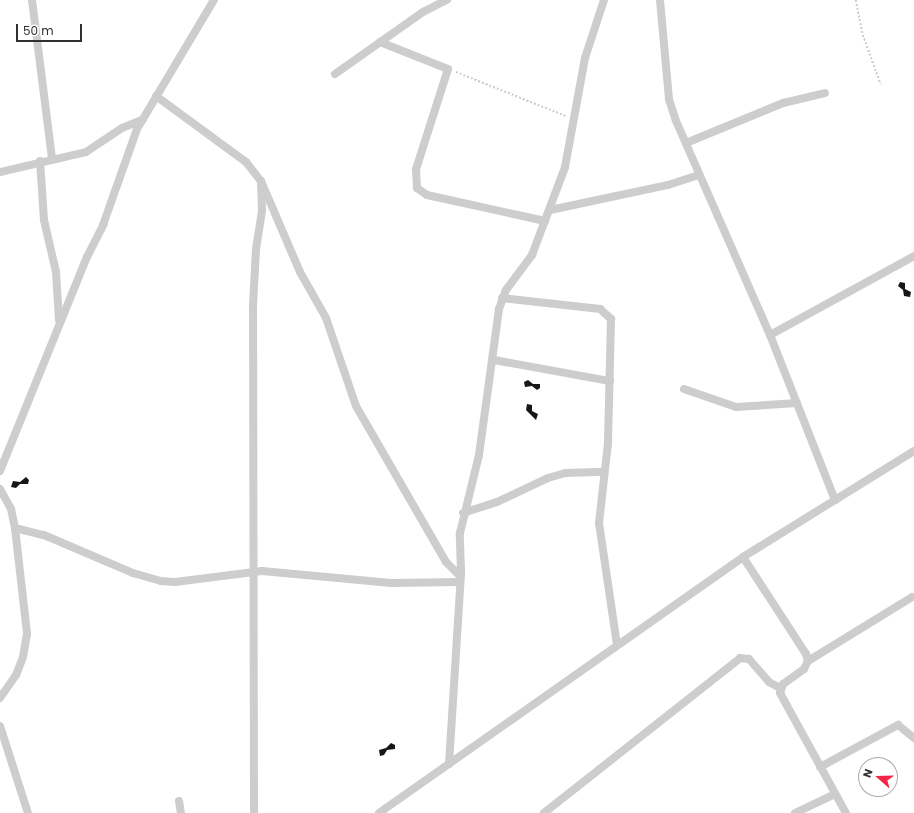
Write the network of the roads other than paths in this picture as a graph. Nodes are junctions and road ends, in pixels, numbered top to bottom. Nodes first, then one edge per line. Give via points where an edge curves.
1 (32, 0) edge
2 (214, 0) edge
3 (447, 0) edge
4 (604, 0) edge
5 (660, 0) edge
6 (380, 42) junction
7 (335, 74) dead end
8 (826, 93) dead end
9 (156, 96) junction
10 (142, 120) junction
11 (686, 143) junction
12 (52, 158) junction
13 (40, 161) junction
14 (0, 172) edge
15 (699, 175) junction
16 (261, 181) junction
17 (550, 210) junction
18 (545, 221) junction
19 (914, 256) edge
20 (502, 298) junction
21 (60, 323) junction
22 (770, 335) junction
23 (494, 360) junction
24 (610, 381) junction
25 (684, 389) dead end
26 (798, 403) junction
27 (914, 451) edge
28 (0, 471) edge
29 (604, 472) junction
30 (0, 489) edge
31 (835, 500) junction
32 (463, 513) junction
33 (15, 528) junction
34 (743, 557) junction
35 (255, 571) junction
36 (460, 579) junction
37 (912, 597) dead end
38 (617, 645) junction
39 (808, 661) junction
40 (780, 688) junction
41 (0, 698) edge
42 (0, 726) edge
43 (914, 738) edge
44 (449, 764) junction
45 (820, 767) junction
46 (835, 794) junction
47 (179, 801) dead end
48 (28, 813) edge
49 (181, 813) edge
50 (254, 813) edge
51 (379, 813) edge
52 (544, 813) edge
53 (794, 813) edge
54 (846, 813) edge

1 - 12 street
2 - 9 street
3 - 6 street via 428,9
4 - 17 street via 585,58 565,167
5 - 11 street via 669,98
6 - 7 street
6 - 18 street via 448,69 416,169 417,188 427,195
8 - 11 street via 783,102
9 - 10 street
9 - 16 street via 246,162
10 - 12 street via 126,126 86,152
10 - 21 street via 103,225
11 - 15 street
12 - 13 street
13 - 14 street
13 - 21 street via 44,220 56,272
15 - 17 street via 668,186
15 - 22 street
16 - 35 street via 262,210 256,249 253,306
16 - 36 street via 300,272 326,318 356,406 446,562
17 - 18 street
18 - 20 street via 532,255
19 - 22 street
20 - 23 street
20 - 24 street via 600,309 608,314 612,332
21 - 28 street
22 - 26 street
23 - 24 street
23 - 32 street via 479,455
24 - 29 street via 608,443
25 - 26 street via 736,407
26 - 31 street
27 - 31 street
29 - 32 street via 582,470 554,476 497,502
29 - 38 street via 599,523
30 - 33 street via 11,509
31 - 34 street
32 - 36 street via 460,533
33 - 35 street via 44,535 133,573 161,581 175,582
33 - 41 street via 28,634 24,657
34 - 38 street
34 - 39 street via 801,645
35 - 36 street via 391,583
35 - 50 street
36 - 44 street
37 - 39 street
38 - 44 street
39 - 40 street via 804,669
40 - 45 street via 783,700
40 - 52 street via 769,682 749,659 740,658
42 - 48 street
43 - 45 street via 898,725
44 - 51 street
45 - 46 street
46 - 53 street
46 - 54 street
47 - 49 street

